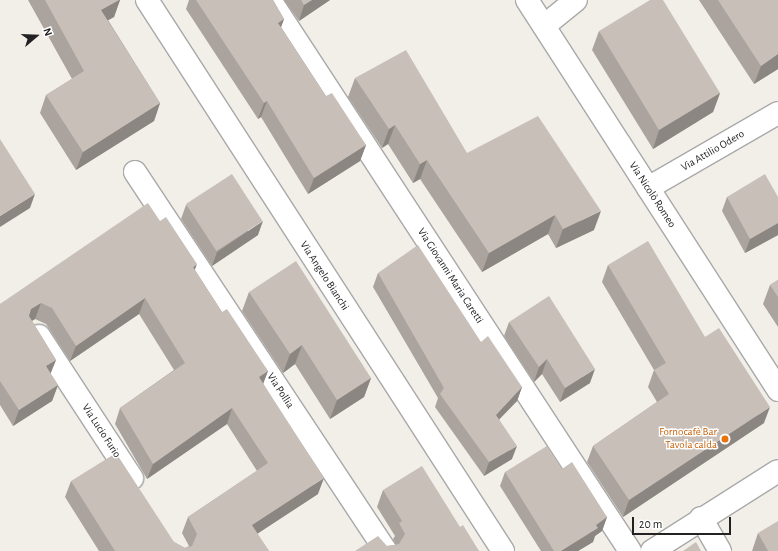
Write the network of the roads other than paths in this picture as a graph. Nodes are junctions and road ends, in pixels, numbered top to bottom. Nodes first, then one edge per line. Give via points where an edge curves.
1 (147, 0) edge
2 (270, 0) edge
3 (527, 0) edge
4 (576, 0) edge
5 (544, 26) junction
6 (778, 113) edge
7 (135, 172) dead end
8 (648, 188) junction
9 (36, 331) edge
10 (778, 390) edge
11 (778, 472) edge
12 (145, 498) edge
13 (701, 518) junction
14 (386, 551) edge
15 (503, 551) edge
16 (630, 551) edge
17 (652, 551) edge
18 (720, 551) edge

1 - 15 street, Via Angelo Bianchi
2 - 16 street, Via Giovanni Maria Caretti
3 - 5 street, Via Nicolò Romeo
4 - 5 street
5 - 8 street, Via Nicolò Romeo
6 - 8 street, Via Attilio Odero
7 - 14 street, Via Pollia
8 - 10 street, Via Nicolò Romeo
9 - 12 street, Via Lucio Furio
11 - 13 street
13 - 17 street
13 - 18 street

